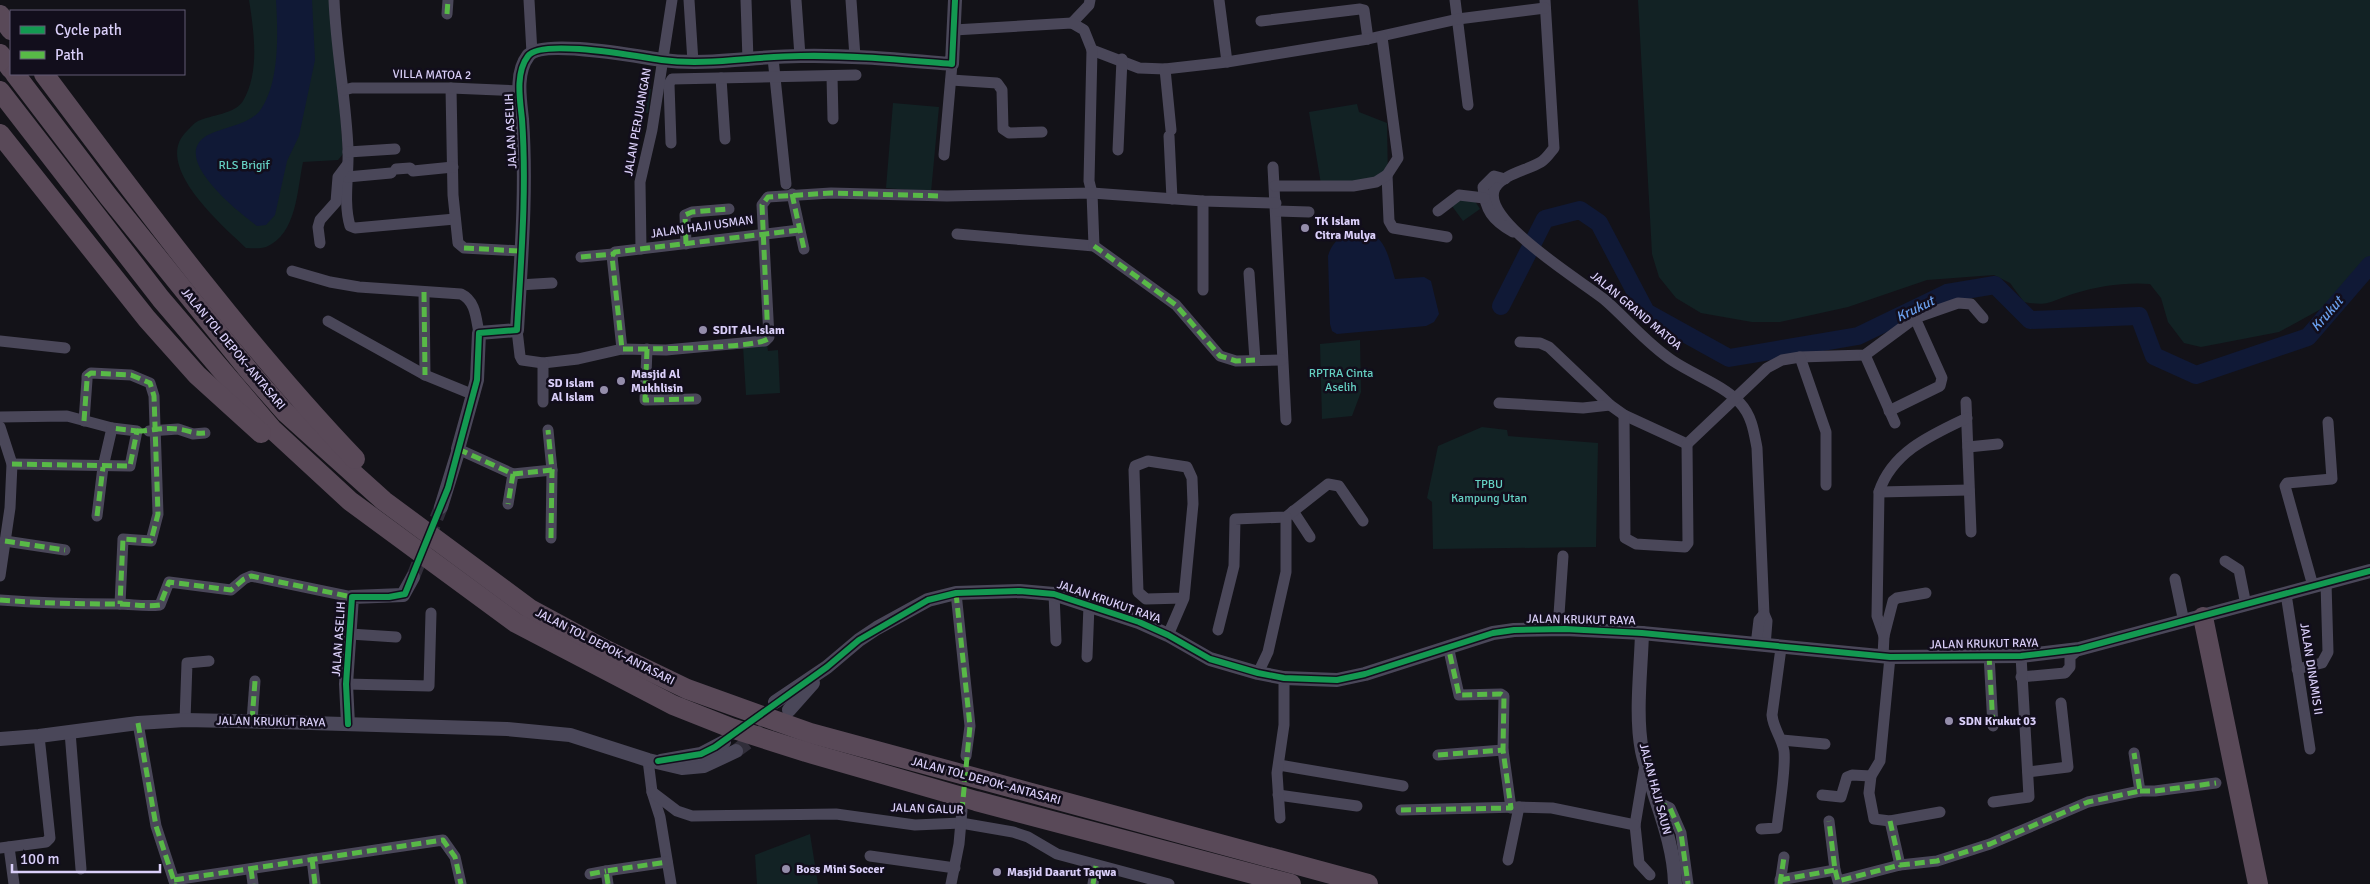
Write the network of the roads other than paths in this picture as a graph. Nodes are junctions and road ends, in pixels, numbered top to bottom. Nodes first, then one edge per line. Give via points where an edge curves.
1 (334, 0) edge
2 (448, 0) edge
3 (529, 0) edge
4 (672, 0) edge
5 (689, 0) edge
6 (746, 0) edge
7 (796, 0) edge
8 (851, 0) edge
9 (955, 0) edge
10 (1090, 0) edge
11 (1219, 0) edge
12 (1455, 0) edge
13 (1545, 4) edge
14 (447, 14) dead end
15 (0, 15) edge
16 (1458, 19) junction
17 (1261, 21) dead end
18 (1072, 23) junction
19 (10, 29) edge
20 (954, 30) junction
21 (1382, 37) junction
22 (1368, 39) junction
23 (1092, 50) junction
24 (532, 52) junction
25 (0, 54) edge
26 (800, 56) junction
27 (855, 57) junction
28 (772, 58) junction
29 (662, 60) junction
30 (748, 60) junction
31 (1122, 60) junction
32 (692, 62) junction
33 (1227, 62) junction
34 (952, 64) junction
35 (10, 68) edge
36 (1164, 69) junction
37 (16, 75) edge
38 (45, 75) edge
39 (856, 75) dead end
40 (832, 76) junction
41 (774, 77) junction
42 (721, 78) junction
43 (951, 80) junction
44 (451, 88) junction
45 (344, 90) junction
46 (0, 91) edge
47 (520, 91) junction
48 (1468, 105) dead end
49 (833, 119) dead end
50 (1042, 132) dead end
51 (0, 134) edge
52 (725, 139) dead end
53 (671, 143) dead end
54 (396, 149) dead end
55 (1118, 150) dead end
56 (348, 152) junction
57 (944, 155) dead end
58 (1273, 166) dead end
59 (453, 168) junction
60 (347, 171) junction
61 (1387, 175) junction
62 (1505, 179) junction
63 (1275, 186) junction
64 (789, 191) junction
65 (1092, 193) junction
66 (1484, 198) junction
67 (1172, 199) junction
68 (1203, 201) junction
69 (1276, 207) junction
70 (729, 209) dead end
71 (1438, 211) dead end
72 (1309, 212) dead end
73 (455, 219) junction
74 (798, 230) junction
75 (762, 233) junction
76 (958, 234) dead end
77 (1518, 235) junction
78 (1447, 237) dead end
79 (320, 243) dead end
80 (686, 244) junction
81 (1094, 246) junction
82 (641, 249) junction
83 (804, 249) dead end
84 (520, 251) junction
85 (612, 255) junction
86 (581, 257) dead end
87 (292, 271) dead end
88 (1249, 273) dead end
89 (552, 283) dead end
90 (519, 285) junction
91 (1203, 290) dead end
92 (424, 292) junction
93 (1915, 318) junction
94 (1983, 318) dead end
95 (328, 321) dead end
96 (517, 330) junction
97 (479, 333) junction
98 (0, 341) edge
99 (1520, 342) dead end
100 (65, 348) dead end
101 (622, 349) junction
102 (647, 350) junction
103 (1865, 355) junction
104 (1800, 357) junction
105 (1255, 360) junction
106 (1282, 360) junction
107 (543, 362) junction
108 (425, 375) junction
109 (474, 395) junction
110 (1734, 398) junction
111 (696, 399) dead end
112 (543, 402) dead end
113 (1966, 402) dead end
114 (1499, 403) dead end
115 (1610, 405) junction
116 (1889, 411) junction
117 (1624, 415) junction
118 (0, 417) edge
119 (1967, 418) junction
120 (1286, 420) dead end
121 (84, 421) junction
122 (2328, 422) dead end
123 (1895, 423) dead end
124 (0, 427) edge
125 (112, 428) junction
126 (137, 430) junction
127 (548, 430) dead end
128 (154, 431) junction
129 (205, 433) dead end
130 (1687, 444) junction
131 (1998, 444) dead end
132 (1968, 448) junction
133 (458, 450) junction
134 (12, 464) junction
135 (103, 467) junction
136 (552, 470) junction
137 (513, 474) junction
138 (1826, 484) dead end
139 (1969, 490) junction
140 (1879, 492) junction
141 (350, 501) junction
142 (384, 501) junction
143 (508, 504) dead end
144 (440, 507) tunnel mouth
145 (1290, 514) junction
146 (97, 516) dead end
147 (1363, 521) dead end
148 (1971, 532) dead end
149 (1310, 536) dead end
150 (551, 538) dead end
151 (5, 541) junction
152 (65, 550) dead end
153 (1563, 556) dead end
154 (2225, 561) dead end
155 (2370, 571) edge
156 (0, 576) edge
157 (413, 577) tunnel mouth
158 (2175, 579) dead end
159 (2316, 582) junction
160 (956, 593) junction
161 (1926, 593) dead end
162 (1054, 594) junction
163 (2286, 594) junction
164 (352, 597) junction
165 (1184, 598) junction
166 (0, 600) edge
167 (120, 604) junction
168 (2246, 604) junction
169 (1089, 605) junction
170 (431, 613) dead end
171 (2190, 618) junction
172 (1558, 629) junction
173 (1218, 630) dead end
174 (1642, 633) junction
175 (350, 634) junction
176 (1168, 635) junction
177 (1884, 636) junction
178 (396, 637) dead end
179 (1056, 641) dead end
180 (1761, 645) junction
181 (1448, 646) junction
182 (1781, 648) junction
183 (2079, 648) junction
184 (1989, 655) junction
185 (2021, 656) junction
186 (1087, 657) dead end
187 (1887, 657) junction
188 (209, 661) dead end
189 (827, 667) junction
190 (2296, 668) junction
191 (1258, 673) junction
192 (2021, 677) junction
193 (1284, 678) junction
194 (255, 681) dead end
195 (346, 684) junction
196 (775, 702) tunnel mouth
197 (2060, 703) dead end
198 (789, 710) tunnel mouth
199 (185, 720) junction
200 (252, 722) junction
201 (138, 723) junction
202 (348, 724) junction
203 (1993, 726) dead end
204 (70, 732) junction
205 (40, 736) junction
206 (0, 739) edge
207 (1782, 740) junction
208 (724, 742) tunnel mouth
209 (1825, 744) dead end
210 (2310, 749) dead end
211 (1503, 750) junction
212 (736, 751) tunnel mouth
213 (2134, 752) dead end
214 (1438, 755) dead end
215 (966, 756) dead end
216 (653, 761) junction
217 (1646, 762) junction
218 (1278, 765) junction
219 (2028, 772) junction
220 (1871, 776) junction
221 (2216, 783) dead end
222 (1403, 786) dead end
223 (2140, 791) junction
224 (652, 792) junction
225 (1278, 795) junction
226 (1822, 795) dead end
227 (1657, 802) junction
228 (1993, 802) dead end
229 (1357, 806) dead end
230 (1515, 808) junction
231 (962, 810) dead end
232 (1402, 810) dead end
233 (1940, 812) dead end
234 (1280, 818) dead end
235 (1890, 821) junction
236 (1829, 822) dead end
237 (961, 823) junction
238 (1635, 825) junction
239 (1761, 829) dead end
240 (4, 847) edge
241 (870, 856) dead end
242 (1784, 857) dead end
243 (312, 859) junction
244 (1508, 860) dead end
245 (1206, 861) junction
246 (667, 862) junction
247 (1096, 866) junction
248 (1900, 866) junction
249 (250, 868) junction
250 (955, 868) junction
251 (81, 869) dead end
252 (1835, 870) junction
253 (606, 871) junction
254 (590, 874) dead end
255 (1650, 875) dead end
256 (175, 882) edge
257 (1780, 882) edge
258 (14, 884) edge
259 (252, 884) edge
260 (315, 884) edge
261 (461, 884) edge
262 (608, 884) edge
263 (671, 884) edge
264 (951, 884) edge
265 (1093, 884) edge
266 (1164, 884) edge
267 (1260, 884) edge
268 (1291, 884) edge
269 (1368, 884) edge
270 (1675, 884) edge
271 (1688, 884) edge
272 (2246, 884) edge
273 (2258, 884) edge

1 - 45 street
2 - 14 street
3 - 24 street
4 - 29 street, JALAN PERJUANGAN
5 - 32 street
6 - 30 street
7 - 26 street
8 - 27 street
9 - 20 street
10 - 18 street
11 - 33 street
12 - 16 street
13 - 16 street
13 - 62 street via 1554,148 1542,161
15 - 19 highway
16 - 21 street
16 - 48 street
17 - 22 street via 1360,9 1366,16
18 - 20 street
18 - 23 street via 1084,30
20 - 34 street
21 - 22 street
21 - 61 street via 1398,158
22 - 33 street
23 - 31 street
23 - 65 street via 1089,181
24 - 29 street via 590,50
24 - 47 street, JALAN ASELIH via 522,71
25 - 35 highway
26 - 27 street
26 - 28 street
27 - 34 street
28 - 30 street
28 - 41 street
29 - 32 street
29 - 82 street, JALAN PERJUANGAN via 639,195
30 - 32 street
31 - 36 street via 1139,68
31 - 55 street
33 - 36 street
34 - 43 street
36 - 67 street
37 - 142 highway, JALAN TOL DEPOK–ANTASARI via 108,196 250,372 285,412
38 - 142 highway via 156,223 297,397 363,467
39 - 40 street
40 - 41 street
40 - 49 street
41 - 42 street
41 - 64 street
42 - 52 street
42 - 53 street via 672,79 669,84
43 - 50 street via 997,83 1002,90 1004,129 1009,133
43 - 57 street
44 - 45 street, VILLA MATOA 2
44 - 47 street, VILLA MATOA 2
44 - 59 street
45 - 56 street
46 - 141 highway, JALAN TOL DEPOK–ANTASARI via 161,299 234,385 272,428
47 - 84 street, JALAN ASELIH via 525,171
51 - 141 highway via 147,319 197,375 285,454
54 - 56 street
56 - 60 street
58 - 63 street
59 - 60 street
59 - 73 street
60 - 73 street via 348,223 351,228
60 - 79 street via 338,177 336,202 320,220
61 - 63 street via 1376,182 1353,186
61 - 78 street via 1389,221 1393,228
62 - 66 street via 1494,176 1483,187
62 - 77 street, JALAN GRAND MATOA via 1495,188 1494,199
63 - 69 street
64 - 65 street via 947,196
64 - 74 street
64 - 75 street via 768,197 762,205
65 - 67 street
65 - 81 street
66 - 71 street via 1459,195
66 - 77 street via 1485,205 1499,224
67 - 68 street
68 - 69 street
68 - 91 street
69 - 72 street
69 - 106 street
70 - 80 street via 685,215
73 - 84 street via 456,240 464,248
74 - 75 street, JALAN HAJI USMAN
74 - 83 street
75 - 80 street, JALAN HAJI USMAN
75 - 102 street via 768,339
76 - 81 street
77 - 110 street, JALAN GRAND MATOA via 1604,298 1659,351
80 - 82 street, JALAN HAJI USMAN
81 - 105 street via 1176,306 1220,356 1236,361
82 - 85 street, JALAN HAJI USMAN
84 - 90 street, JALAN ASELIH
85 - 86 street, JALAN HAJI USMAN
85 - 101 street
87 - 92 street via 340,284
88 - 105 street
89 - 90 street
90 - 96 street, JALAN ASELIH
92 - 97 street via 468,297
92 - 108 street
93 - 94 street via 1966,302
93 - 103 street
93 - 116 street via 1942,378 1940,386
95 - 108 street
96 - 97 street
96 - 107 street via 522,360
97 - 109 street
98 - 100 street
99 - 115 street via 1549,347
101 - 102 street
101 - 107 street via 578,359
102 - 111 street via 645,400
103 - 104 street
103 - 116 street
104 - 110 street via 1774,363
104 - 138 street via 1824,419
105 - 106 street
106 - 120 street
107 - 112 street
108 - 109 street
109 - 133 street
110 - 130 street
110 - 180 street, JALAN GRAND MATOA via 1748,413 1758,448 1764,614 1767,621
113 - 119 street
114 - 115 street via 1583,408
115 - 117 street
116 - 123 street
117 - 130 street
117 - 130 street via 1625,538 1636,544 1685,547 1688,543
118 - 121 street via 67,416
119 - 132 street
119 - 140 street via 1930,435 1903,454 1884,477
121 - 125 street
121 - 128 street via 87,376 91,373 131,375 150,383 154,396
122 - 159 street via 2332,479 2287,483 2285,486 2304,560
124 - 134 street
125 - 126 street
125 - 135 street
126 - 128 street
126 - 135 street via 130,466
127 - 136 street
128 - 129 street via 178,429 193,434
128 - 167 street via 158,514 151,541 123,539
131 - 132 street
132 - 139 street
133 - 137 street
133 - 144 street
134 - 135 street
134 - 151 street
135 - 146 street
136 - 137 street
136 - 150 street
137 - 143 street
139 - 140 street
139 - 148 street
140 - 177 street via 1876,616
141 - 245 highway, JALAN TOL DEPOK–ANTASARI via 516,623 673,705 806,752 976,801
142 - 269 highway, JALAN TOL DEPOK–ANTASARI via 530,609 687,689 810,733
145 - 147 street via 1328,484 1339,486
145 - 149 street
145 - 173 street via 1235,519 1234,566
145 - 191 street via 1286,572 1268,652
151 - 152 street
151 - 156 street
153 - 172 street
154 - 168 street via 2238,570
155 - 159 street, JALAN KRUKUT RAYA
157 - 164 street, JALAN ASELIH via 403,595
158 - 171 street
159 - 163 street, JALAN KRUKUT RAYA
159 - 190 street via 2328,652 2322,663
160 - 162 street, JALAN KRUKUT RAYA via 1020,591
160 - 189 street, JALAN KRUKUT RAYA via 928,600 877,628
160 - 215 street via 970,726
161 - 177 street via 1893,601
162 - 169 street, JALAN KRUKUT RAYA
162 - 179 street
163 - 168 street, JALAN KRUKUT RAYA
163 - 190 street, JALAN DINAMIS II
164 - 167 street via 251,576 231,590 169,582 160,605
164 - 175 street, JALAN ASELIH
165 - 165 street via 1193,504 1192,478 1188,467 1148,461 1135,466 1134,470 1138,592 1146,599
165 - 176 street
166 - 167 street
168 - 171 street, JALAN KRUKUT RAYA
169 - 176 street, JALAN KRUKUT RAYA
169 - 186 street
170 - 195 street via 429,686
171 - 183 street, JALAN KRUKUT RAYA
171 - 272 highway
171 - 273 highway
172 - 174 street, JALAN KRUKUT RAYA
172 - 181 street, JALAN KRUKUT RAYA via 1514,630
174 - 180 street, JALAN KRUKUT RAYA
174 - 217 street, JALAN HAJI SAUN via 1640,730
175 - 178 street
175 - 195 street, JALAN ASELIH
176 - 191 street, JALAN KRUKUT RAYA via 1210,659
177 - 187 street
180 - 182 street, JALAN KRUKUT RAYA
181 - 193 street, JALAN KRUKUT RAYA via 1337,680
181 - 211 street via 1459,695 1504,696
182 - 187 street, JALAN KRUKUT RAYA
182 - 207 street via 1772,715
183 - 185 street, JALAN KRUKUT RAYA
183 - 192 street via 2070,657 2070,667 2065,673
184 - 185 street, JALAN KRUKUT RAYA
184 - 187 street, JALAN KRUKUT RAYA
184 - 203 street
185 - 192 street
187 - 220 street via 1880,761
188 - 199 street via 187,663
189 - 196 street, JALAN KRUKUT RAYA
189 - 198 street, JALAN KRUKUT RAYA
190 - 210 street, JALAN DINAMIS II
191 - 193 street, JALAN KRUKUT RAYA
192 - 219 street
193 - 218 street via 1284,725
194 - 200 street
195 - 202 street, JALAN ASELIH
197 - 219 street via 2067,768
199 - 200 street, JALAN KRUKUT RAYA
199 - 201 street, JALAN KRUKUT RAYA
200 - 202 street, JALAN KRUKUT RAYA
201 - 204 street, JALAN KRUKUT RAYA
201 - 256 street via 156,826
202 - 216 street, JALAN KRUKUT RAYA via 507,729 570,735
204 - 205 street, JALAN KRUKUT RAYA
204 - 251 street
205 - 206 street, JALAN KRUKUT RAYA
205 - 240 street via 50,838 46,842
207 - 209 street
207 - 239 street via 1784,753 1777,828
208 - 216 street, JALAN KRUKUT RAYA via 700,754
211 - 214 street
211 - 230 street
212 - 216 street, JALAN KRUKUT RAYA via 704,766 682,768
213 - 223 street
216 - 224 street
217 - 227 street, JALAN HAJI SAUN
217 - 238 street
218 - 222 street
218 - 225 street
219 - 228 street via 2029,797
220 - 226 street via 1847,777 1842,797
220 - 235 street via 1869,793 1874,819
221 - 223 street
223 - 248 street via 2088,802 1990,844 1937,861
224 - 237 street, JALAN GALUR via 677,810 692,816 836,814 915,825
224 - 246 street via 660,817
225 - 229 street
225 - 234 street
227 - 270 street, JALAN HAJI SAUN via 1669,844
227 - 271 street via 1670,808 1681,833
230 - 232 street
230 - 238 street via 1552,808
230 - 244 street
231 - 237 street
233 - 235 street
235 - 248 street
236 - 252 street
237 - 247 street, JALAN GALUR via 1013,832 1057,854
237 - 250 street
238 - 255 street via 1639,863
240 - 258 street
241 - 250 street
242 - 257 street
243 - 249 street
243 - 260 street
243 - 261 street via 443,840 455,857
245 - 267 highway
245 - 268 highway, JALAN TOL DEPOK–ANTASARI
246 - 253 street
246 - 263 street
247 - 265 street
247 - 266 street, JALAN GALUR
248 - 252 street via 1838,881
249 - 256 street
249 - 259 street
250 - 264 street
252 - 257 street
253 - 254 street
253 - 262 street

